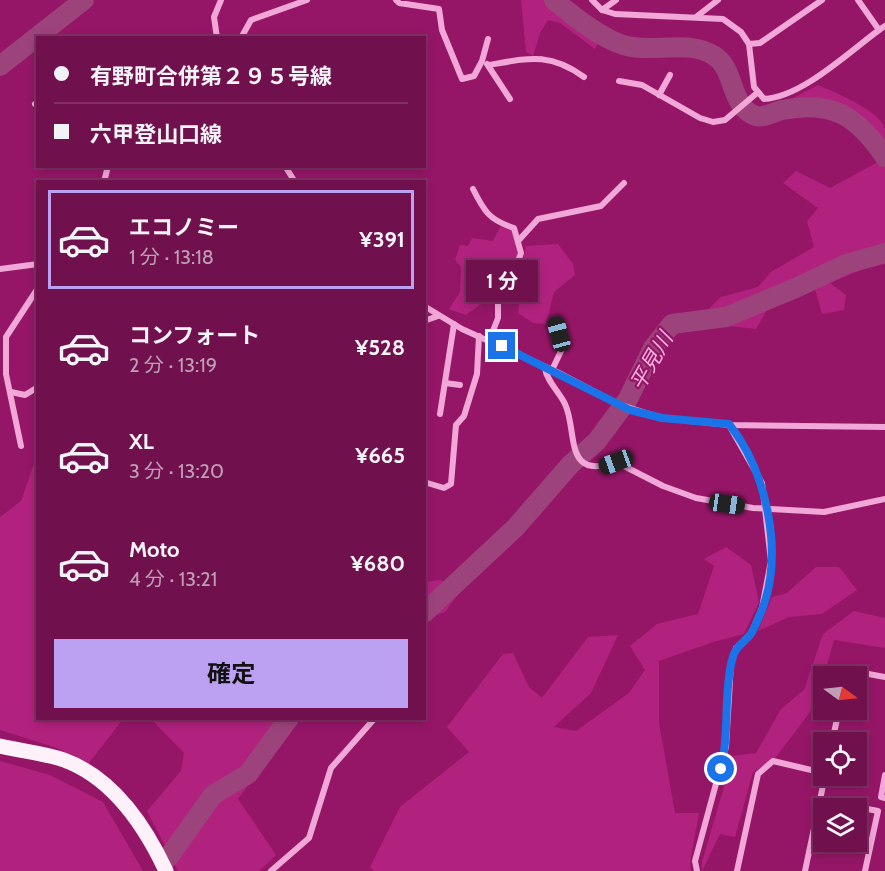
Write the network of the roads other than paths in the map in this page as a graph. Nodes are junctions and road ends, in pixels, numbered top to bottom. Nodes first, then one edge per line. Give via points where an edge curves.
1 (221, 0) edge
2 (307, 0) edge
3 (396, 0) edge
4 (592, 0) edge
5 (616, 0) edge
6 (718, 0) edge
7 (822, 0) edge
8 (858, 0) edge
9 (602, 10) junction
10 (695, 17) junction
11 (882, 28) edge
12 (217, 36) edge
13 (242, 36) edge
14 (488, 39) dead end
15 (748, 44) junction
16 (482, 61) junction
17 (489, 65) junction
18 (670, 75) dead end
19 (584, 78) dead end
20 (618, 81) dead end
21 (658, 95) junction
22 (755, 95) junction
23 (510, 99) dead end
24 (624, 183) dead end
25 (473, 189) dead end
26 (519, 240) junction
27 (36, 264) edge
28 (0, 269) edge
29 (36, 291) edge
30 (426, 307) edge
31 (438, 316) junction
32 (426, 320) edge
33 (556, 321) dead end
34 (454, 324) junction
35 (479, 336) junction
36 (489, 341) junction
37 (549, 369) junction
38 (445, 383) junction
39 (460, 385) dead end
40 (36, 388) edge
41 (11, 392) junction
42 (440, 414) dead end
43 (729, 424) junction
44 (885, 427) edge
45 (21, 446) dead end
46 (426, 483) edge
47 (885, 499) edge
48 (767, 508) junction
49 (867, 674) edge
50 (885, 677) edge
51 (374, 720) edge
52 (0, 747) edge
53 (813, 771) edge
54 (885, 775) edge
55 (885, 798) edge
56 (867, 809) edge
57 (813, 833) edge
58 (166, 871) edge
59 (271, 871) edge
60 (697, 871) edge
61 (737, 871) edge
62 (805, 871) edge
63 (865, 871) edge

1 - 12 street via 214,17
2 - 13 street via 251,20
3 - 16 street via 439,9 442,30 462,79 474,76
4 - 9 street
5 - 9 street
6 - 10 street
7 - 15 street via 760,43
8 - 11 street
9 - 10 street via 615,15
10 - 15 street via 723,19 741,32
11 - 22 street via 816,78 774,99
14 - 16 street
15 - 22 street
16 - 17 street
17 - 19 street via 535,57 558,61
17 - 23 street
18 - 21 street
20 - 21 street via 642,85
21 - 22 street via 713,122 725,120
24 - 26 street via 601,206 538,219
25 - 26 street via 495,222 514,228
26 - 36 street via 521,254 512,281 498,299 498,318
27 - 28 street
29 - 41 street via 6,337 6,374
30 - 31 street
31 - 32 street
31 - 34 street
33 - 37 street via 562,347
34 - 35 street
34 - 38 street
35 - 36 street
35 - 46 street via 477,374 464,416 456,424 451,484 444,489
36 - 37 street
37 - 43 street via 630,410 662,418
37 - 48 street via 546,375 564,401 572,422 575,455 584,463 603,466 616,462 696,498
38 - 39 street
38 - 42 street
40 - 41 street via 25,395
41 - 45 street
43 - 44 street
43 - 48 street via 762,483
47 - 48 street via 824,512
48 - 60 street via 769,584 751,634 736,648 731,663 726,747 695,861
49 - 50 street
51 - 59 street via 331,768 309,838
52 - 58 main road via 64,760 102,780 148,834
53 - 61 street via 773,761 758,774
54 - 55 street via 881,797
56 - 63 street via 878,811
57 - 62 street

